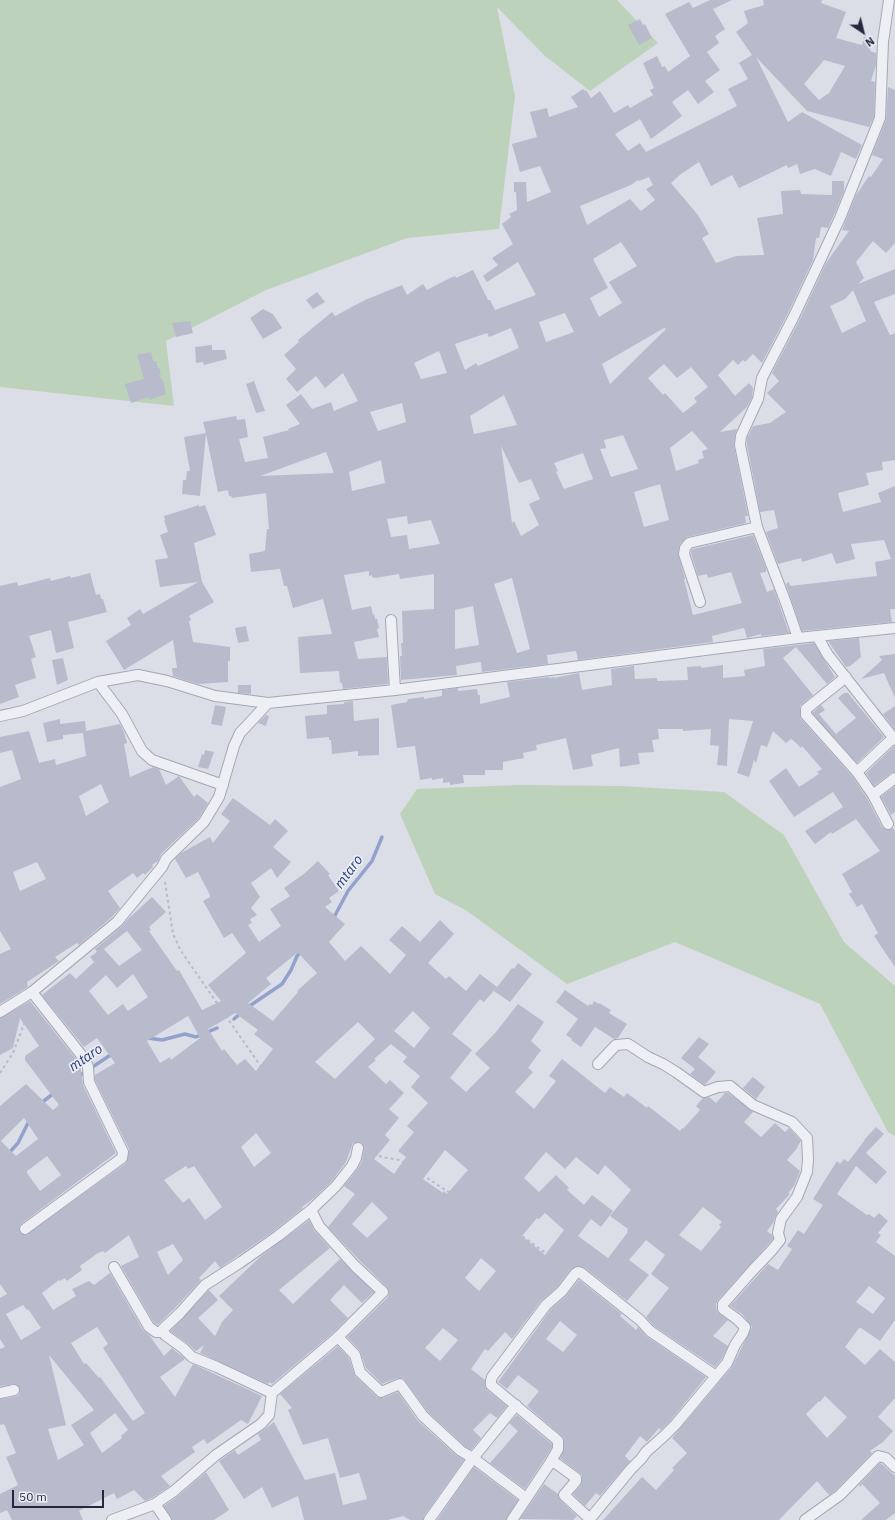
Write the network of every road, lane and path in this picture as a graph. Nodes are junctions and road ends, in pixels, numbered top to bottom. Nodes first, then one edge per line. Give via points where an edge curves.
1 (889, 0) edge
2 (757, 527) junction
3 (700, 602) dead end
4 (391, 620) dead end
5 (895, 628) edge
6 (817, 636) junction
7 (798, 638) junction
8 (846, 677) junction
9 (98, 682) junction
10 (395, 690) junction
11 (268, 703) junction
12 (0, 716) edge
13 (894, 739) edge
14 (857, 772) junction
15 (895, 778) edge
16 (223, 785) junction
17 (873, 795) junction
18 (888, 824) dead end
19 (162, 867) junction
20 (32, 992) junction
21 (42, 1005) junction
22 (0, 1012) edge
23 (598, 1064) dead end
24 (0, 1073) edge
25 (358, 1148) junction
26 (311, 1210) junction
27 (25, 1229) dead end
28 (114, 1267) dead end
29 (574, 1274) junction
30 (163, 1332) junction
31 (338, 1337) junction
32 (716, 1376) junction
33 (14, 1390) dead end
34 (0, 1393) edge
35 (272, 1393) junction
36 (516, 1405) junction
37 (473, 1458) junction
38 (550, 1463) junction
39 (895, 1467) edge
40 (526, 1498) junction
41 (155, 1504) junction
42 (590, 1519) edge
43 (112, 1520) edge
44 (166, 1520) edge
45 (429, 1520) edge
46 (512, 1520) edge
47 (806, 1520) edge

1 - 2 street via 883,42 880,118 840,218 762,378 758,398 741,436 740,445
2 - 3 street via 689,543 685,548 684,554
2 - 7 street
4 - 10 street
5 - 6 street
6 - 7 street
6 - 8 street
7 - 10 street
8 - 13 street
8 - 14 street via 805,712
9 - 11 street via 138,674 215,696
9 - 12 street via 23,711
9 - 16 street via 122,714 142,751 152,760
10 - 11 street
11 - 16 street via 240,733
13 - 14 street
14 - 17 street
15 - 17 street
16 - 19 street via 204,822 166,859
17 - 18 street
19 - 20 street via 117,922
19 - 25 path via 174,934 181,951 247,1047 264,1071
20 - 21 street
20 - 22 street
21 - 24 path via 26,1019 13,1053
21 - 27 street via 86,1061 89,1082 123,1152 122,1158
23 - 32 street via 616,1045 628,1044 704,1092 730,1086 753,1105 792,1122 807,1138 807,1172 797,1197 781,1219 778,1233 780,1240 723,1304 723,1309 745,1327 727,1363
25 - 26 street via 352,1166
25 - 29 path via 382,1157 400,1160 489,1222 502,1222 507,1225
26 - 30 street via 241,1262 205,1284
26 - 31 street via 320,1226 355,1266 383,1292
28 - 30 street via 149,1327 156,1332
29 - 32 street via 581,1273 650,1331
29 - 36 street via 562,1291 546,1305 492,1377 491,1385
30 - 35 street via 192,1357
31 - 35 street
31 - 37 street via 355,1355 360,1372 381,1392 400,1384 423,1416 461,1451
32 - 42 street via 676,1424 631,1469
33 - 34 street
35 - 41 street via 269,1415 261,1424 216,1455 174,1492
36 - 37 street
36 - 38 street via 558,1441 558,1449
37 - 40 street
37 - 45 street
38 - 40 street
38 - 42 street via 557,1464 574,1476 576,1481 564,1495
39 - 47 street via 886,1458 878,1456 840,1495
40 - 46 street
41 - 43 street
41 - 44 street

